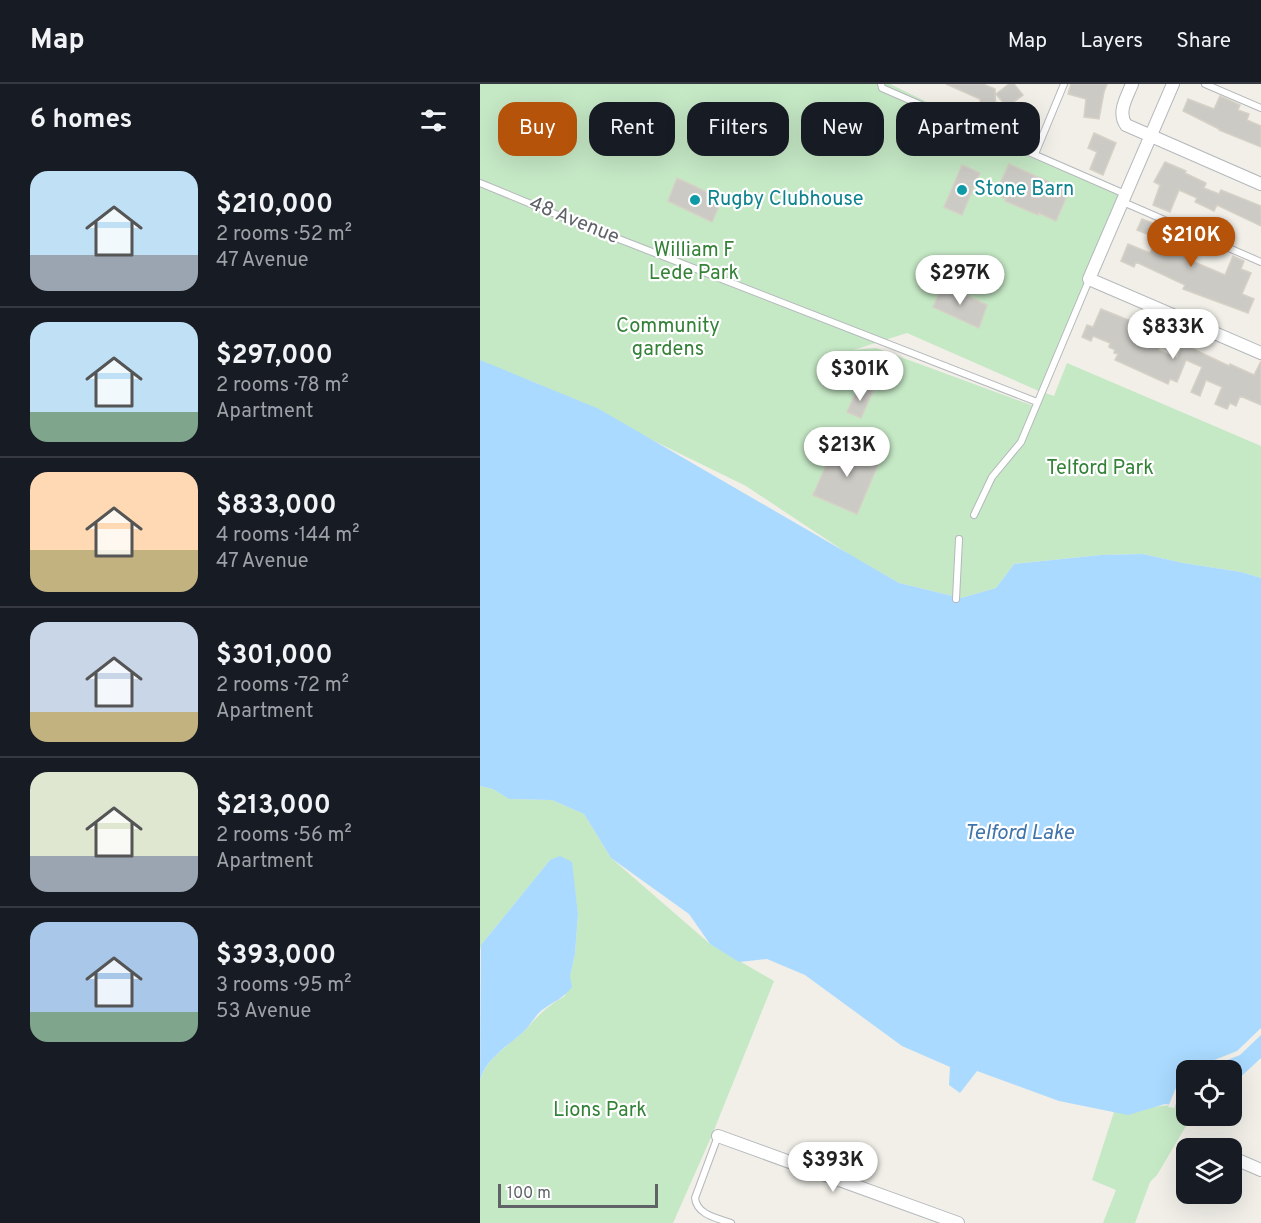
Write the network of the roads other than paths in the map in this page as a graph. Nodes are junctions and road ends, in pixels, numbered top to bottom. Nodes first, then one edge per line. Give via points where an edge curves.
1 (881, 84) edge
2 (1065, 84) edge
3 (1132, 84) edge
4 (1173, 84) edge
5 (1205, 84) edge
6 (914, 102) edge
7 (1261, 108) edge
8 (1151, 136) junction
9 (1040, 142) edge
10 (1039, 156) edge
11 (480, 183) edge
12 (1261, 184) edge
13 (1124, 198) junction
14 (1261, 262) edge
15 (1089, 279) junction
16 (1261, 352) edge
17 (1037, 402) junction
18 (974, 515) dead end
19 (958, 539) dead end
20 (956, 599) dead end
21 (718, 1136) joint
22 (1242, 1162) edge
23 (1261, 1170) edge
24 (731, 1223) edge
25 (958, 1223) edge

1 - 6 lane via 882,88
2 - 9 lane
3 - 8 street via 1122,108 1122,120 1130,128
4 - 8 street
5 - 7 lane
8 - 12 street
8 - 13 street
10 - 13 lane
11 - 17 lane, 48 Avenue
13 - 14 lane
13 - 15 street
15 - 16 street
15 - 17 lane
17 - 18 lane via 1021,442 992,477
19 - 20 lane
21 - 24 lane via 695,1198 696,1206
21 - 25 street
22 - 23 street

